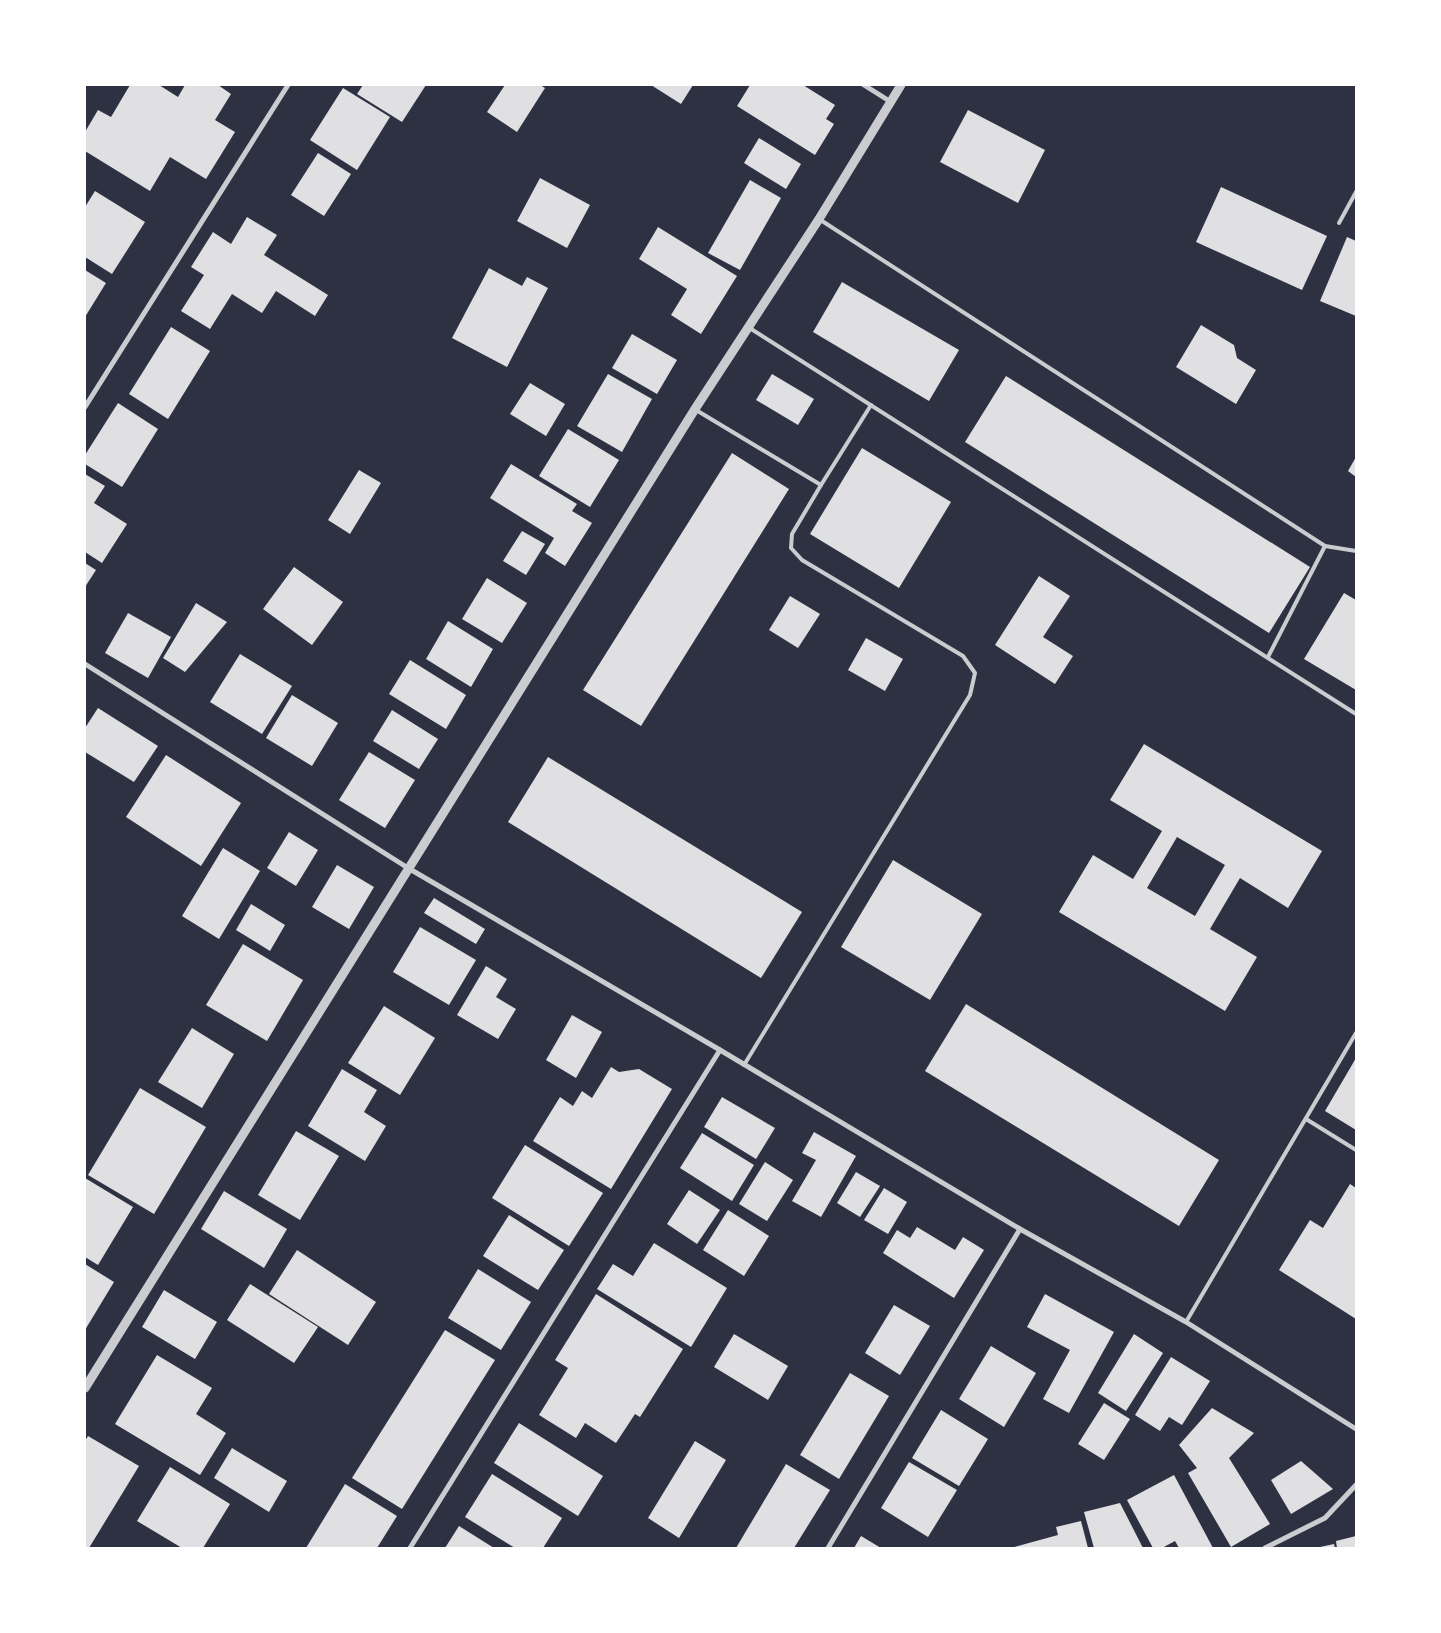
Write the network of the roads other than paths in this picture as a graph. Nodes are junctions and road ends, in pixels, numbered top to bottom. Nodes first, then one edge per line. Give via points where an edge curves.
1 (288, 85) edge
2 (864, 85) edge
3 (901, 85) edge
4 (890, 102) junction
5 (1356, 192) edge
6 (819, 219) junction
7 (1339, 223) dead end
8 (748, 327) junction
9 (871, 405) junction
10 (85, 407) edge
11 (695, 409) junction
12 (821, 484) junction
13 (1324, 546) junction
14 (1356, 551) edge
15 (1268, 657) junction
16 (85, 664) edge
17 (1356, 714) edge
18 (408, 868) junction
19 (1356, 1033) edge
20 (720, 1050) junction
21 (744, 1065) junction
22 (1306, 1119) junction
23 (1356, 1150) edge
24 (1020, 1229) junction
25 (1186, 1322) junction
26 (85, 1388) edge
27 (1356, 1429) edge
28 (1356, 1485) edge
29 (410, 1548) edge
30 (828, 1548) edge
31 (1265, 1548) edge

1 - 10 street
2 - 4 street
3 - 4 street
4 - 6 street
5 - 7 lane
6 - 8 street
6 - 13 lane
8 - 9 lane
8 - 11 street
9 - 12 lane
9 - 15 lane
11 - 12 lane
11 - 18 street
12 - 21 lane via 792,534 791,548 802,560 962,656 975,673 970,695
13 - 14 lane
13 - 15 lane
15 - 17 lane
16 - 18 street
18 - 20 street
18 - 26 street
19 - 22 lane
20 - 21 street
20 - 29 street
21 - 24 street
22 - 23 lane
22 - 25 lane
24 - 25 street
24 - 30 street
25 - 27 street
28 - 31 street via 1325,1518

